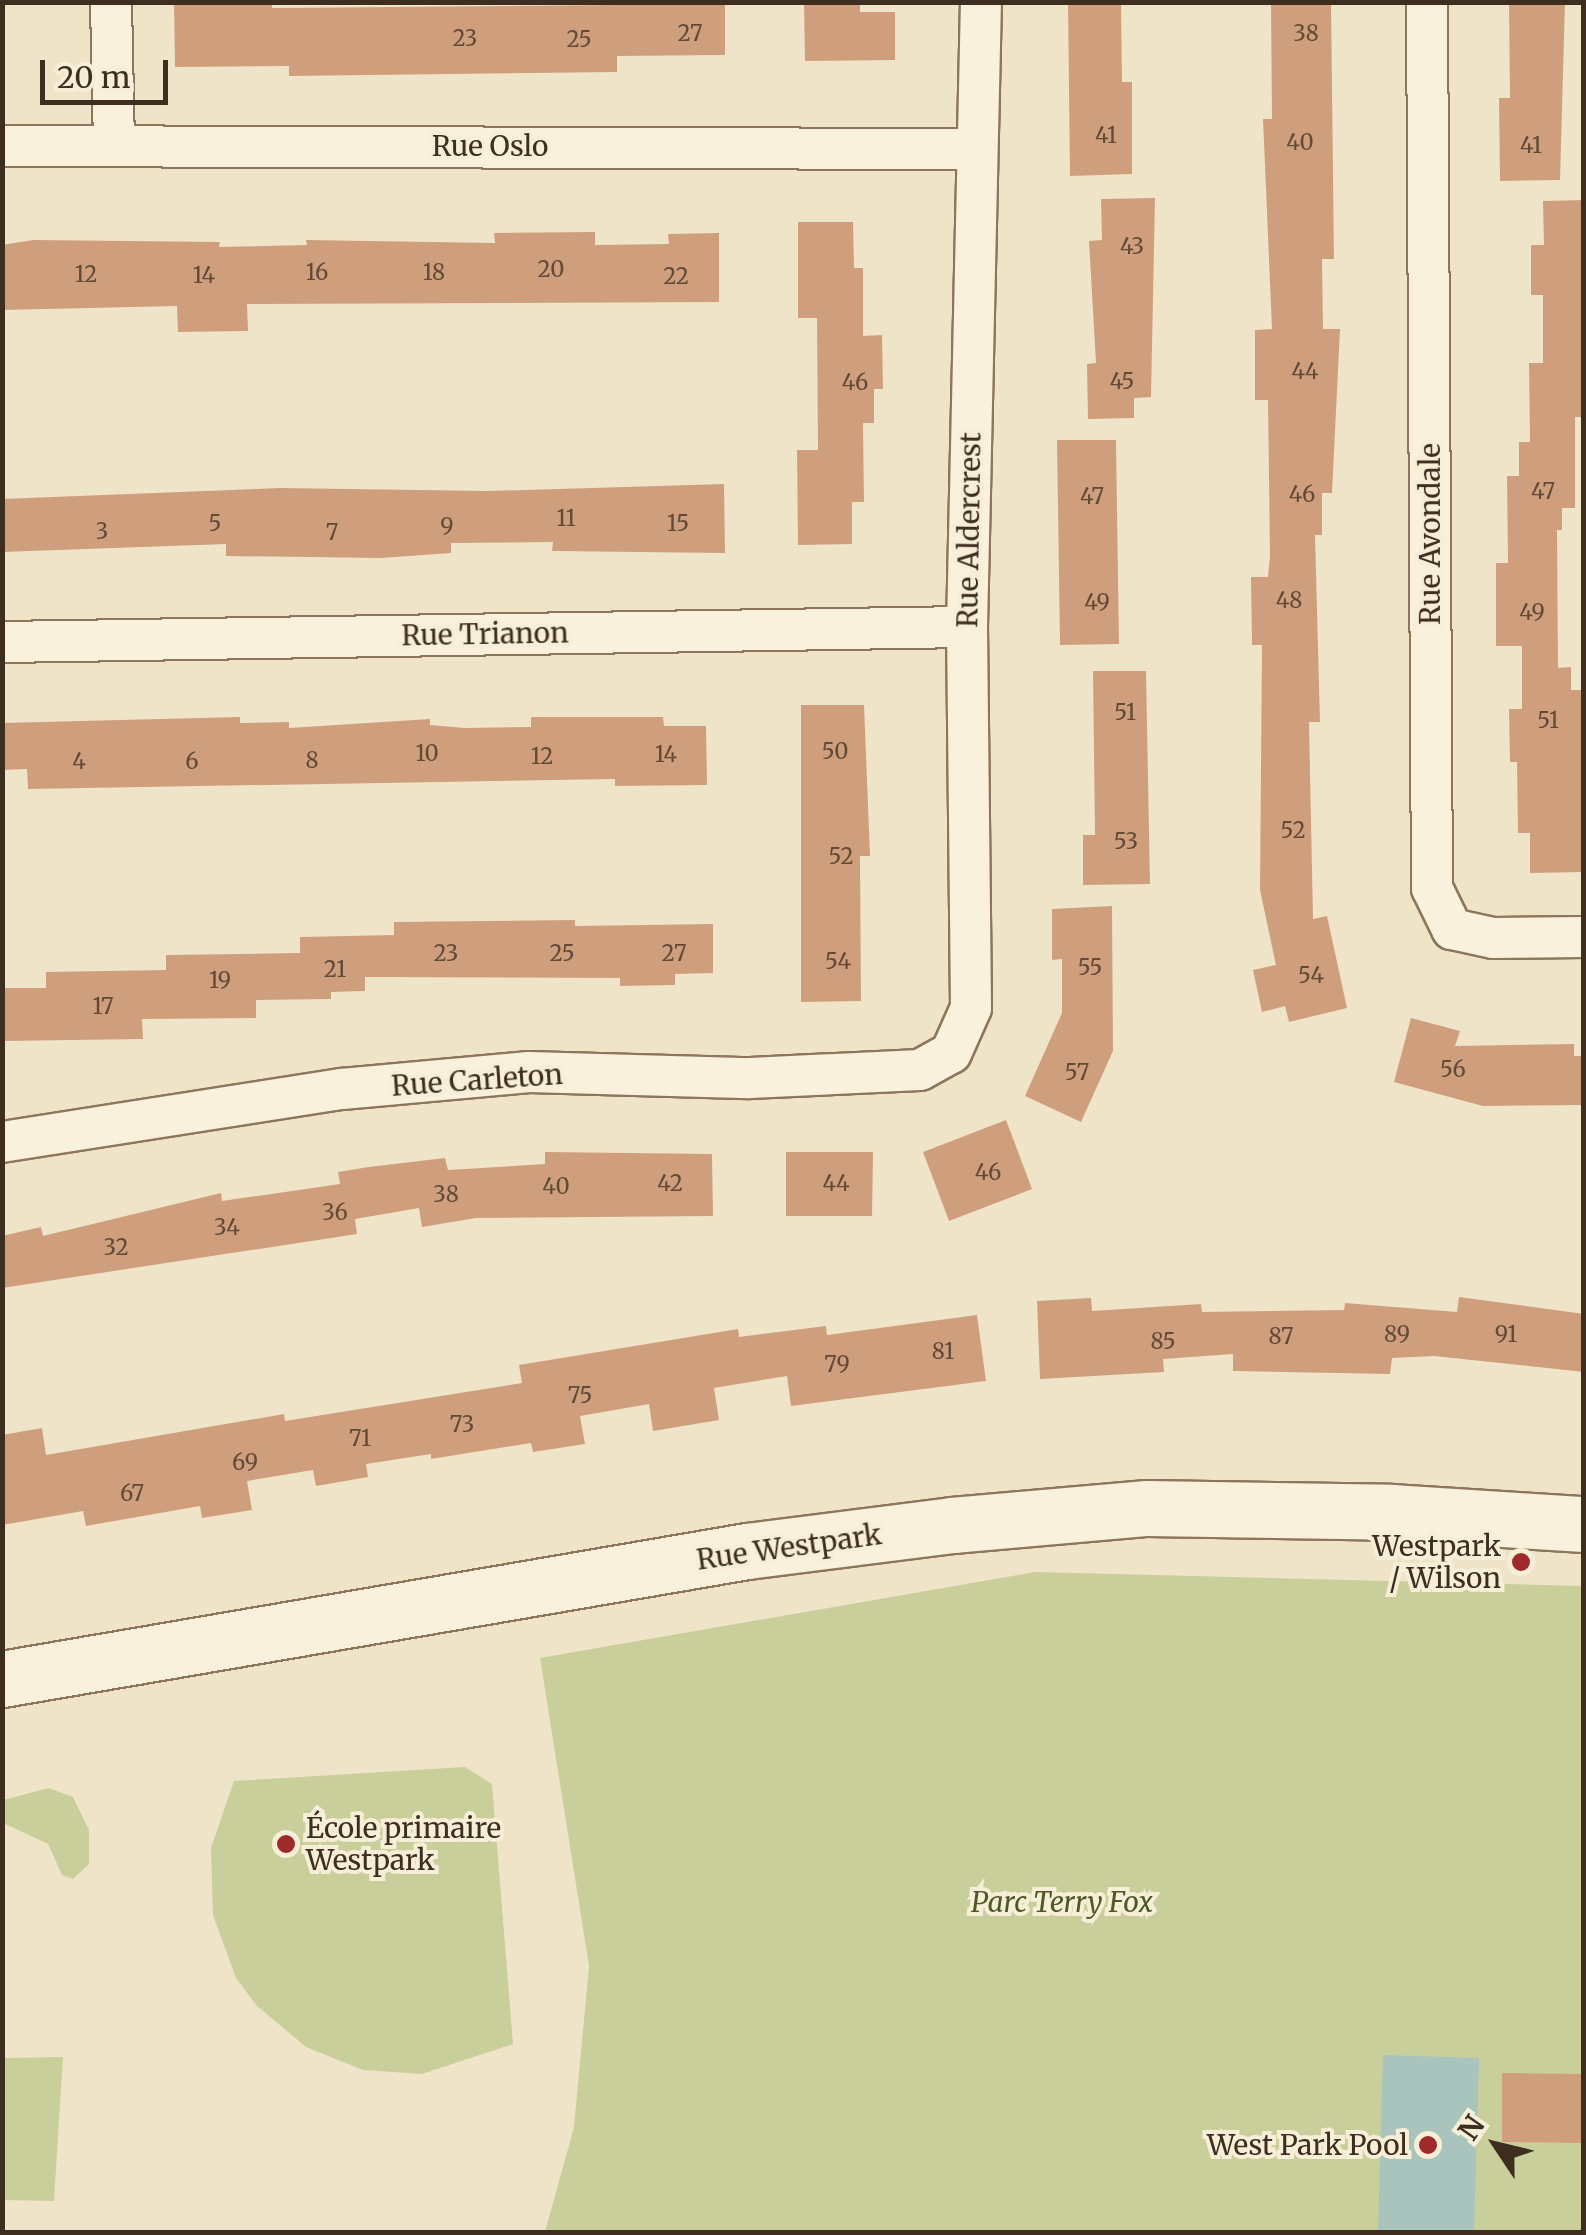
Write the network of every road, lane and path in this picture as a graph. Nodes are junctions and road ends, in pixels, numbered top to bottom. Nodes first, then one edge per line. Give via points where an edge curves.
1 (110, 2) edge
2 (982, 2) edge
3 (1426, 2) edge
4 (114, 144) junction
5 (2, 146) edge
6 (977, 149) junction
7 (967, 627) junction
8 (2, 642) edge
9 (1584, 938) edge
10 (951, 1052) joint
11 (2, 1142) edge
12 (1584, 1524) edge
13 (2, 1679) edge

1 - 4 street
2 - 6 street, Rue Aldercrest
3 - 9 street, Rue Avondale via 1432,888 1452,929 1494,938
4 - 5 street, Rue Oslo
4 - 6 street, Rue Oslo
6 - 7 street, Rue Aldercrest
7 - 8 street, Rue Trianon
7 - 10 street, Rue Aldercrest via 971,1008
10 - 11 street, Rue Carleton via 920,1070 750,1078 529,1072 342,1089
12 - 13 street, Rue Westpark via 1146,1508 952,1525 747,1551

